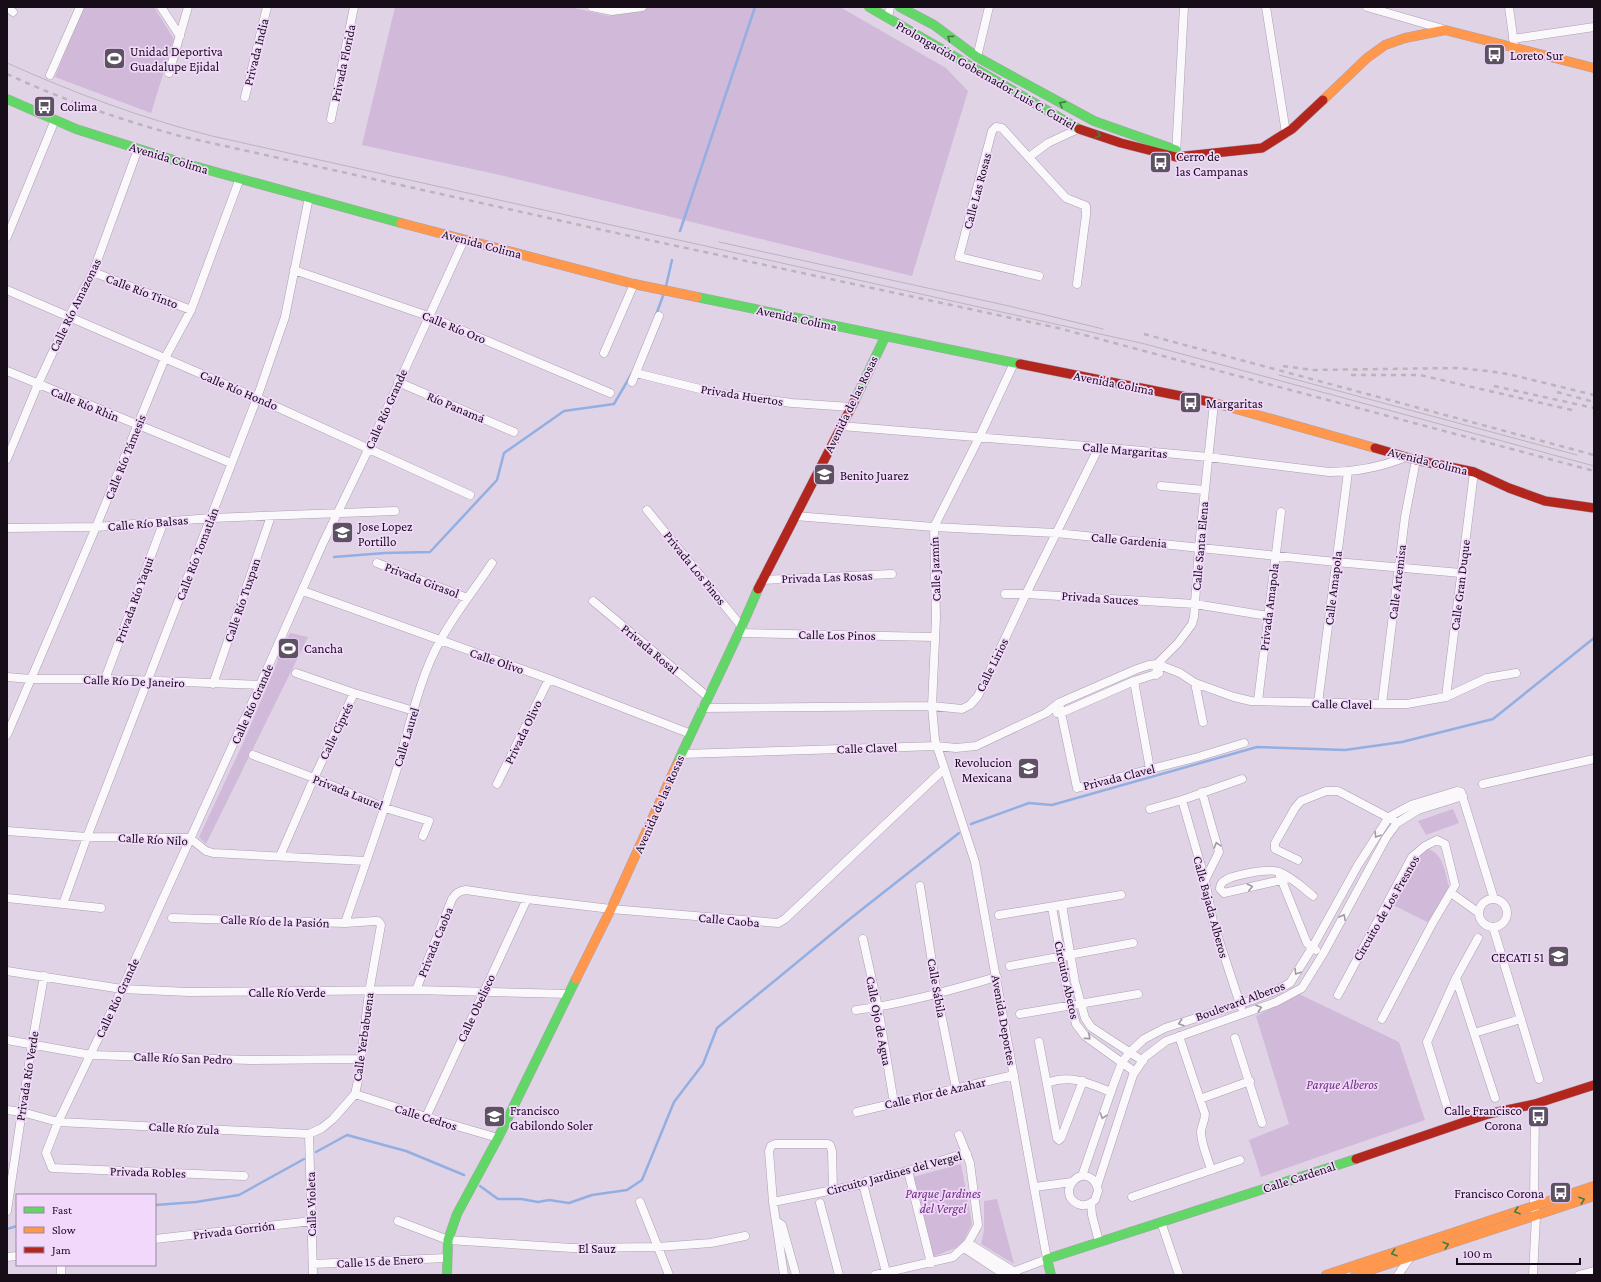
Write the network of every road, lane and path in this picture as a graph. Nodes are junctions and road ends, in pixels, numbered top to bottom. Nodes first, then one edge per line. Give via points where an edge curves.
1 (80, 7) edge
2 (161, 7) edge
3 (188, 7) edge
4 (267, 7) edge
5 (354, 7) edge
6 (592, 7) edge
7 (642, 7) edge
8 (869, 7) edge
9 (890, 7) edge
10 (900, 7) edge
11 (989, 7) edge
12 (1184, 7) edge
13 (1266, 7) edge
14 (1367, 7) edge
15 (1508, 7) edge
16 (888, 17) junction
17 (1594, 27) edge
18 (1446, 30) junction
19 (180, 36) junction
20 (1514, 43) junction
21 (977, 57) junction
22 (1594, 68) edge
23 (169, 73) dead end
24 (50, 75) dead end
25 (245, 98) dead end
26 (7, 99) edge
27 (331, 119) dead end
28 (55, 120) junction
29 (1078, 129) junction
30 (1286, 133) junction
31 (138, 149) junction
32 (1176, 153) junction
33 (1029, 156) junction
34 (240, 178) junction
35 (309, 197) junction
36 (7, 237) edge
37 (464, 240) junction
38 (294, 270) junction
39 (93, 272) junction
40 (1039, 276) dead end
41 (634, 284) junction
42 (1077, 284) dead end
43 (7, 290) edge
44 (191, 310) junction
45 (428, 316) junction
46 (659, 316) dead end
47 (69, 317) junction
48 (885, 337) junction
49 (604, 354) dead end
50 (165, 358) junction
51 (1014, 363) junction
52 (7, 371) edge
53 (636, 373) junction
54 (398, 382) junction
55 (632, 382) dead end
56 (38, 384) junction
57 (610, 393) dead end
58 (257, 398) junction
59 (1214, 403) junction
60 (851, 407) junction
61 (137, 425) junction
62 (841, 426) junction
63 (514, 432) dead end
64 (979, 438) junction
65 (1099, 447) junction
66 (369, 448) junction
67 (1208, 457) junction
68 (1406, 457) junction
69 (7, 459) edge
70 (1416, 460) junction
71 (231, 463) junction
72 (1348, 472) junction
73 (1474, 472) junction
74 (1161, 486) dead end
75 (1204, 490) junction
76 (470, 495) dead end
77 (1594, 508) edge
78 (647, 510) dead end
79 (395, 511) dead end
80 (1281, 512) dead end
81 (337, 514) junction
82 (271, 516) junction
83 (795, 516) junction
84 (211, 518) junction
85 (164, 521) junction
86 (96, 527) junction
87 (934, 527) junction
88 (7, 528) edge
89 (1056, 533) junction
90 (1199, 547) junction
91 (1276, 555) junction
92 (1336, 562) junction
93 (377, 563) dead end
94 (492, 563) dead end
95 (1399, 567) junction
96 (1461, 573) junction
97 (892, 574) dead end
98 (762, 580) junction
99 (303, 591) junction
100 (1005, 594) dead end
101 (1026, 594) junction
102 (467, 598) junction
103 (593, 601) dead end
104 (1195, 604) junction
105 (1268, 616) junction
106 (741, 630) junction
107 (936, 637) junction
108 (439, 641) junction
109 (1157, 664) junction
110 (1169, 668) junction
111 (296, 673) dead end
112 (1516, 673) dead end
113 (1156, 675) junction
114 (7, 677) edge
115 (31, 679) junction
116 (105, 679) junction
117 (549, 679) junction
118 (148, 680) junction
119 (1134, 681) junction
120 (1195, 683) junction
121 (213, 684) junction
122 (260, 685) junction
123 (354, 693) junction
124 (708, 696) junction
125 (1446, 697) junction
126 (1258, 701) junction
127 (1059, 703) junction
128 (1318, 703) junction
129 (1382, 704) junction
130 (932, 706) junction
131 (702, 708) junction
132 (414, 712) junction
133 (1046, 713) junction
134 (1061, 713) junction
135 (1203, 722) dead end
136 (691, 734) junction
137 (7, 735) edge
138 (1244, 743) dead end
139 (937, 746) junction
140 (682, 754) junction
141 (253, 755) dead end
142 (1594, 759) edge
143 (944, 769) junction
144 (1150, 769) junction
145 (314, 778) junction
146 (1242, 779) dead end
147 (498, 784) dead end
148 (1483, 784) dead end
149 (1202, 792) junction
150 (1463, 796) junction
151 (1182, 800) junction
152 (385, 808) junction
153 (1150, 809) dead end
154 (1389, 817) junction
155 (1397, 823) junction
156 (7, 831) edge
157 (423, 836) dead end
158 (87, 837) junction
159 (190, 838) junction
160 (280, 856) junction
161 (1298, 860) dead end
162 (366, 861) junction
163 (1286, 879) junction
164 (1205, 880) junction
165 (920, 886) dead end
166 (1451, 893) junction
167 (456, 894) joint
168 (1121, 895) dead end
169 (1312, 896) dead end
170 (7, 898) edge
171 (527, 899) junction
172 (1494, 899) junction
173 (63, 904) junction
174 (1062, 905) junction
175 (1052, 907) junction
176 (101, 908) dead end
177 (611, 909) junction
178 (1479, 913) junction
179 (998, 915) dead end
180 (172, 918) dead end
181 (378, 921) joint
182 (345, 923) junction
183 (1493, 927) junction
184 (1478, 938) dead end
185 (863, 940) dead end
186 (1133, 943) dead end
187 (1312, 948) junction
188 (1323, 954) junction
189 (1070, 955) junction
190 (1062, 957) junction
191 (1010, 966) dead end
192 (7, 971) edge
193 (44, 976) junction
194 (996, 977) junction
195 (1456, 978) junction
196 (122, 989) junction
197 (416, 990) junction
198 (369, 992) junction
199 (484, 992) junction
200 (569, 994) junction
201 (937, 994) junction
202 (1138, 994) dead end
203 (1338, 995) dead end
204 (1240, 1003) junction
205 (1081, 1004) junction
206 (1071, 1006) junction
207 (878, 1007) junction
208 (856, 1010) dead end
209 (1243, 1013) junction
210 (1020, 1014) dead end
211 (1382, 1019) dead end
212 (1521, 1019) junction
213 (1474, 1033) junction
214 (1179, 1036) junction
215 (1235, 1038) dead end
216 (7, 1040) edge
217 (1039, 1042) dead end
218 (32, 1044) junction
219 (1130, 1052) junction
220 (91, 1055) junction
221 (361, 1059) junction
222 (1143, 1061) junction
223 (1122, 1062) junction
224 (1135, 1072) junction
225 (1014, 1075) junction
226 (1539, 1079) dead end
227 (1083, 1081) junction
228 (1250, 1081) junction
229 (1047, 1084) junction
230 (1594, 1085) edge
231 (956, 1088) junction
232 (1111, 1092) junction
233 (355, 1094) junction
234 (1495, 1098) dead end
235 (1200, 1099) junction
236 (894, 1103) junction
237 (1536, 1104) junction
238 (7, 1110) edge
239 (1448, 1110) dead end
240 (22, 1112) junction
241 (857, 1112) dead end
242 (426, 1117) junction
243 (58, 1122) junction
244 (1262, 1123) dead end
245 (309, 1134) junction
246 (959, 1135) dead end
247 (498, 1138) junction
248 (967, 1154) junction
249 (1240, 1160) dead end
250 (52, 1168) joint
251 (1211, 1170) junction
252 (908, 1171) junction
253 (10, 1176) edge
254 (244, 1176) dead end
255 (1082, 1176) junction
256 (1072, 1182) junction
257 (863, 1184) junction
258 (1097, 1186) junction
259 (1594, 1186) edge
260 (1035, 1187) junction
261 (833, 1190) junction
262 (1594, 1196) edge
263 (1132, 1197) dead end
264 (640, 1202) dead end
265 (773, 1202) junction
266 (820, 1202) dead end
267 (1091, 1203) junction
268 (1534, 1205) junction
269 (7, 1211) edge
270 (1536, 1216) junction
271 (776, 1220) junction
272 (312, 1221) junction
273 (398, 1221) dead end
274 (1161, 1222) junction
275 (745, 1236) dead end
276 (156, 1239) edge
277 (448, 1240) junction
278 (1099, 1242) junction
279 (966, 1245) junction
280 (657, 1248) junction
281 (1410, 1252) junction
282 (446, 1258) junction
283 (1047, 1258) junction
284 (931, 1263) junction
285 (313, 1264) junction
286 (1017, 1271) junction
287 (1594, 1271) edge
288 (886, 1272) junction
289 (313, 1275) edge
290 (447, 1275) edge
291 (669, 1275) edge
292 (784, 1275) edge
293 (796, 1275) edge
294 (839, 1275) edge
295 (875, 1275) edge
296 (1005, 1275) edge
297 (1051, 1275) edge
298 (1179, 1275) edge
299 (1326, 1275) edge
300 (1355, 1275) edge
301 (1398, 1275) edge
302 (1533, 1275) edge
303 (1579, 1275) edge

1 - 24 street
2 - 19 street
3 - 19 street
4 - 25 street, Privada India
5 - 27 street, Privada Florida
6 - 7 street via 612,11
8 - 16 street, Prolongación Gobernador Luis C. Curiel
9 - 16 street
21 -> 10 street, Prolongación Gobernador Luis C. Curiel via 934,25
11 - 21 street
12 - 32 street
13 - 30 street
14 - 18 street
15 - 20 street
16 - 29 street, Prolongación Gobernador Luis C. Curiel
17 - 20 street
18 - 20 street, Prolongación Gobernador Luis C. Curiel
18 - 30 street, Prolongación Gobernador Luis C. Curiel via 1405,38 1385,45 1367,58
19 - 23 street
20 - 22 street, Prolongación Gobernador Luis C. Curiel
32 -> 21 street, Prolongación Gobernador Luis C. Curiel via 1094,121
26 - 28 street, Avenida Colima
28 - 31 street, Avenida Colima
28 - 36 street
29 -> 32 street, Prolongación Gobernador Luis C. Curiel via 1121,143
29 - 33 street via 1048,143
30 - 32 street, Prolongación Gobernador Luis C. Curiel via 1262,148 1198,156
31 - 34 street, Avenida Colima
31 - 39 street, Calle Río Amazonas
33 - 40 street, Calle Las Rosas via 1002,128 996,127 992,130 959,257
33 - 42 street via 1066,198 1086,206
34 - 35 street, Avenida Colima
34 - 44 street, Calle Río Támesis
35 - 37 street, Avenida Colima
35 - 38 street, Calle Río Tomatlán
37 - 41 street, Avenida Colima
37 - 45 street, Calle Río Grande
38 - 45 street, Calle Río Oro
38 - 58 street, Calle Río Tomatlán via 285,317
39 - 44 street, Calle Río Tinto
39 - 47 street, Calle Río Amazonas
41 - 48 street, Avenida Colima
41 - 49 street
43 - 47 street, Calle Río Hondo
44 - 50 street, Calle Río Támesis
45 - 54 street, Calle Río Grande
45 - 57 street, Calle Río Oro
46 - 53 street
47 - 50 street, Calle Río Hondo
47 - 56 street, Calle Río Amazonas
48 - 51 street, Avenida Colima
48 - 60 street, Avenida de las Rosas
50 - 58 street, Calle Río Hondo
50 - 61 street, Calle Río Támesis
51 - 59 street, Avenida Colima
51 - 64 street, Calle Jazmín
52 - 56 street, Calle Río Rhin
53 - 55 street
53 - 60 street, Privada Huertos via 716,393 792,403
54 - 63 street, Río Panamá
54 - 66 street, Calle Río Grande
56 - 61 street, Calle Río Rhin
56 - 69 street, Calle Río Amazonas
58 - 66 street, Calle Río Hondo
58 - 71 street, Calle Río Tomatlán
59 - 67 street, Calle Santa Elena
59 - 68 street, Avenida Colima
60 - 62 street, Avenida de las Rosas
61 - 71 street, Calle Río Rhin
61 - 86 street, Calle Río Támesis
62 - 64 street, Calle Margaritas
62 - 83 street, Avenida de las Rosas
64 - 65 street, Calle Margaritas
64 - 87 street, Calle Jazmín
65 - 67 street, Calle Margaritas
65 - 89 street, Calle Lirios
66 - 76 street, Calle Río Hondo
66 - 81 street, Calle Río Grande
67 - 72 street, Calle Margaritas via 1328,472
67 - 75 street, Calle Santa Elena
68 - 70 street, Avenida Colima
68 - 72 street, Calle Margaritas
70 - 73 street, Avenida Colima
70 - 95 street, Calle Artemisa
71 - 84 street, Calle Río Tomatlán
72 - 92 street, Calle Amapola
73 - 77 street, Avenida Colima via 1545,501
73 - 96 street, Calle Gran Duque
74 - 75 street
75 - 90 street, Calle Santa Elena
78 - 106 street, Privada Los Pinos
79 - 81 street, Calle Río Balsas
80 - 91 street, Privada Amapola
81 - 82 street, Calle Río Balsas
81 - 99 street, Calle Río Grande
82 - 84 street, Calle Río Balsas
82 - 121 street, Calle Río Tuxpan
83 - 87 street, Calle Gardenia
83 - 98 street, Avenida de las Rosas
84 - 85 street, Calle Río Balsas
84 - 118 street, Calle Río Tomatlán
85 - 86 street, Calle Río Balsas
85 - 116 street, Privada Río Yaqui
86 - 88 street, Calle Río Balsas
86 - 115 street, Calle Río Támesis
87 - 89 street, Calle Gardenia
87 - 107 street, Calle Jazmín
89 - 90 street, Calle Gardenia
89 - 101 street, Calle Lirios
90 - 91 street, Calle Gardenia
90 - 104 street, Calle Santa Elena
91 - 92 street, Calle Gardenia
91 - 105 street, Privada Amapola
92 - 95 street, Calle Gardenia
92 - 128 street, Calle Amapola
93 - 102 street, Privada Girasol
94 - 102 street, Calle Laurel
95 - 96 street, Calle Gardenia
95 - 129 street, Calle Artemisa
96 - 125 street, Calle Gran Duque
97 - 98 street, Privada Las Rosas
98 - 106 street, Avenida de las Rosas
99 - 108 street, Calle Olivo
99 - 122 street, Calle Río Grande
100 - 101 street, Privada Sauces
101 - 104 street, Privada Sauces
101 - 130 street, Calle Lirios via 978,696 962,709
102 - 108 street, Calle Laurel
103 - 124 street, Privada Rosal
104 - 105 street, Privada Sauces
104 - 109 street, Calle Santa Elena via 1192,624
105 - 126 street, Privada Amapola
106 - 107 street, Calle Los Pinos
106 - 124 street, Avenida de las Rosas
107 - 130 street, Calle Jazmín
108 - 117 street, Calle Olivo
108 - 132 street, Calle Laurel
109 - 110 street, Calle Clavel
109 - 113 street
109 - 127 street, Calle Clavel via 1137,669
110 - 113 street, Calle Clavel
110 - 120 street, Calle Clavel
111 - 123 street
112 - 125 street, Calle Clavel via 1487,678
113 - 119 street, Calle Clavel
114 - 115 street, Calle Río De Janeiro
115 - 116 street, Calle Río De Janeiro
115 - 137 street, Calle Río Támesis
116 - 118 street, Calle Río De Janeiro
117 - 136 street, Calle Olivo
117 - 147 street, Privada Olivo
118 - 121 street, Calle Río De Janeiro
118 - 158 street, Calle Río Tomatlán
119 - 134 street, Calle Clavel
119 - 144 street
120 - 126 street, Calle Clavel via 1234,697
120 - 135 street
121 - 122 street, Calle Río De Janeiro
122 - 159 street, Calle Río Grande
123 - 132 street
123 - 145 street, Calle Ciprés
124 - 131 street, Avenida de las Rosas
125 - 129 street, Calle Clavel via 1407,704
126 - 128 street, Calle Clavel
127 - 133 street, Calle Clavel
127 - 134 street, Privada Clavel
128 - 129 street, Calle Clavel
130 - 131 street, Calle Lirios
130 - 139 street, Calle Jazmín
131 - 136 street, Avenida de las Rosas
132 - 152 street, Calle Laurel
133 - 134 street, Calle Clavel
133 - 139 street, Calle Clavel via 976,746
134 - 144 street, Privada Clavel via 1077,788
136 - 140 street, Avenida de las Rosas
138 - 144 street, Privada Clavel
139 - 140 street, Calle Clavel
139 - 143 street, Calle Jazmín
140 - 177 street, Avenida de las Rosas
141 - 145 street, Privada Laurel
142 - 148 street
143 - 177 street, Calle Caoba via 778,923
143 - 194 street, Avenida Deportes via 972,849
145 - 152 street, Privada Laurel
145 - 160 street, Calle Ciprés
146 - 149 street
149 - 151 street
164 -> 149 street via 1219,852
150 - 154 street, Boulevard Alberos via 1457,791 1411,805
150 - 155 street, Boulevard Alberos via 1418,810
150 - 172 street
151 - 153 street
151 - 164 street, Calle Bajada Alberos
152 - 157 street, Privada Laurel via 429,821
152 - 162 street, Calle Laurel
154 - 155 street
154 - 161 street via 1338,791 1326,791 1301,801 1275,843 1275,849
154 -> 187 street, Boulevard Alberos via 1358,865
188 -> 155 street, Boulevard Alberos via 1386,838
156 - 158 street, Calle Río Nilo
158 - 159 street, Calle Río Nilo
158 - 173 street, Calle Río Tomatlán
159 - 160 street, Calle Río Nilo via 206,851 213,853
159 - 196 street, Calle Río Grande
160 - 162 street, Calle Río Nilo
162 - 182 street, Calle Laurel
163 -> 163 street via 1278,871 1267,870 1225,880 1221,883 1220,889 1224,893
163 - 169 street
163 - 187 street via 1307,943
164 - 204 street, Calle Bajada Alberos via 1213,922
165 - 201 street, Calle Sábila
166 - 178 street
166 - 203 street, Circuito de Los Fresnos via 1455,885 1445,844 1437,840 1424,846 1412,857
166 - 211 street, Circuito de Los Fresnos
167 - 171 street, Calle Caoba via 466,890
167 - 197 street, Privada Caoba
168 - 174 street
170 - 173 street
171 - 177 street, Calle Caoba
171 - 199 street, Calle Obelisco
172 - 178 street via 1485,901
172 - 183 street via 1502,903 1507,911 1502,924
173 - 176 street
174 - 175 street
174 - 189 street, Circuito Abetos
175 - 179 street
175 - 190 street, Circuito Abetos
177 - 200 street, Avenida de las Rosas
178 - 183 street via 1485,925
180 - 182 street, Calle Río de la Pasión
181 - 182 street, Calle Río de la Pasión
181 - 198 street, Calle Yerbabuena via 381,929
183 - 212 street
184 - 195 street
185 - 207 street, Calle Ojo de Agua
186 - 189 street
187 - 188 street
187 -> 204 street, Boulevard Alberos via 1290,983
209 -> 188 street, Boulevard Alberos via 1276,1002 1302,988
189 - 190 street
189 - 205 street, Circuito Abetos
190 - 191 street
190 - 206 street, Circuito Abetos
192 - 193 street, Calle Río Verde
193 - 196 street, Calle Río Verde
193 - 218 street, Privada Río Verde
194 - 201 street
194 - 225 street, Avenida Deportes
195 - 213 street
195 - 239 street via 1427,1042
196 - 198 street, Calle Río Verde via 189,992
196 - 220 street, Calle Río Grande
197 - 198 street, Calle Río Verde
197 - 199 street, Calle Río Verde
198 - 221 street, Calle Yerbabuena
199 - 200 street, Calle Río Verde
199 - 242 street, Calle Obelisco
200 - 247 street, Avenida de las Rosas
201 - 207 street
201 - 231 street, Calle Sábila
202 - 205 street
204 - 209 street, Calle Bajada Alberos
204 -> 219 street, Boulevard Alberos via 1166,1028 1144,1039
205 - 206 street
205 - 219 street, Circuito Abetos via 1090,1027
206 - 210 street
206 -> 223 street, Circuito Abetos via 1076,1024 1085,1036
207 - 208 street
207 - 236 street, Calle Ojo de Agua
209 - 214 street, Boulevard Alberos
212 - 213 street
212 - 226 street
213 - 234 street
214 - 222 street, Boulevard Alberos via 1166,1042
214 - 235 street
215 - 228 street
216 - 218 street, Calle Río San Pedro
217 - 229 street
218 - 220 street, Calle Río San Pedro
218 - 240 street, Privada Río Verde
219 - 222 street, Circuito Abetos
219 - 223 street, Boulevard Alberos
220 - 221 street, Calle Río San Pedro via 250,1060
220 - 243 street, Calle Río Grande
221 - 233 street, Calle Yerbabuena
222 - 224 street, Boulevard Alberos
223 - 224 street, Circuito Abetos
223 - 232 street, Boulevard Alberos
224 - 258 street, Boulevard Alberos
225 - 231 street, Calle Flor de Azahar
225 - 260 street, Avenida Deportes
227 - 229 street via 1068,1078
227 - 229 street via 1059,1140
227 - 232 street
228 - 235 street
228 - 244 street
230 - 237 street, Calle Cardenal
231 - 236 street, Calle Flor de Azahar
232 -> 255 street, Boulevard Alberos
233 - 242 street, Calle Cedros
233 - 245 street, Calle Yerbabuena via 333,1119
235 - 251 street via 1205,1120 1201,1135
236 - 241 street, Calle Flor de Azahar
237 - 268 street
237 - 274 street, Calle Cardenal via 1488,1114
238 - 240 street, Calle Río Zula
240 - 243 street, Calle Río Zula
240 - 253 street, Privada Río Verde
242 - 247 street, Calle Cedros
243 - 245 street, Calle Río Zula
243 - 250 street, Calle Río Grande via 46,1153
245 - 272 street, Calle Violeta
246 - 248 street, Circuito Jardines del Vergel
247 - 277 street, Avenida de las Rosas via 457,1214
248 - 252 street, Circuito Jardines del Vergel
248 - 279 street, Circuito Jardines del Vergel via 978,1225
249 - 251 street
250 - 254 street, Privada Robles
251 - 263 street
252 - 257 street, Circuito Jardines del Vergel via 866,1181
252 - 284 street
253 - 269 street, Privada Río Verde
255 - 256 street
255 - 258 street via 1092,1178
256 - 260 street
256 - 267 street via 1069,1193 1071,1198 1080,1205
257 - 261 street, Circuito Jardines del Vergel
257 - 288 street
258 - 267 street via 1097,1196
259 - 268 street
260 - 283 street, Avenida Deportes
261 - 265 street, Circuito Jardines del Vergel
261 - 265 street via 832,1151 828,1144 775,1144 769,1151
270 -> 262 street
264 - 280 street
265 - 271 street
266 - 294 street
267 - 278 street
268 - 270 street
268 -> 281 street
281 -> 270 street
270 - 302 street
271 - 292 street
271 - 293 street via 782,1225
272 - 276 street, Privada Gorrión
272 - 285 street, Calle Violeta
273 - 277 street, El Sauz
274 - 278 street, Calle Cardenal
274 - 298 street
275 - 280 street, El Sauz via 711,1243
277 - 280 street, El Sauz via 572,1248
277 - 282 street, Avenida de las Rosas
278 - 283 street, Calle Cardenal
279 - 284 street, Circuito Jardines del Vergel via 953,1257
279 - 286 street
279 - 296 street
280 - 291 street
281 -> 299 street
281 - 300 street
281 - 301 street
282 - 285 street, Calle 15 de Enero
282 - 290 street, Avenida de las Rosas
283 - 286 street, Calle Cardenal
283 - 297 street, Avenida Deportes
284 - 288 street, Circuito Jardines del Vergel
285 - 289 street, Calle Violeta
286 - 296 street, Calle Cardenal
287 - 303 street
288 - 295 street, Circuito Jardines del Vergel

